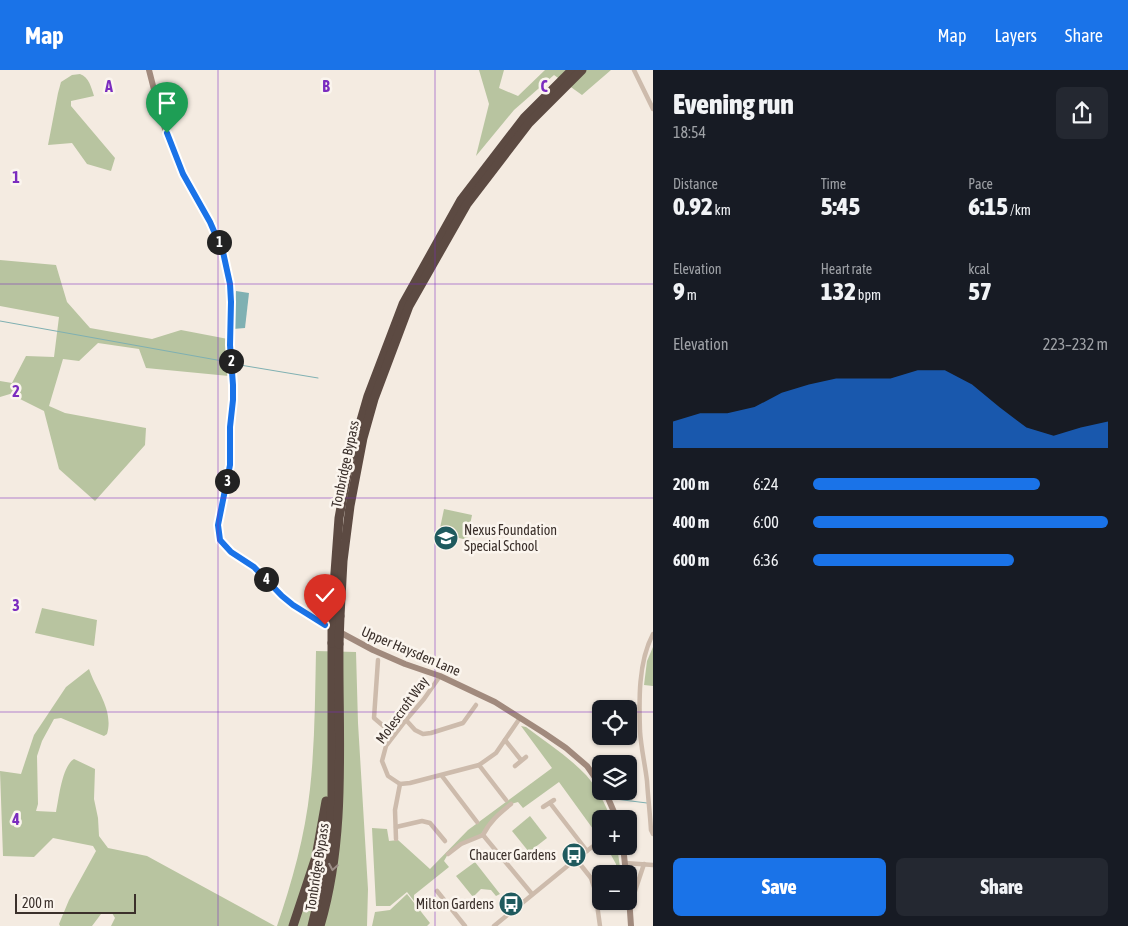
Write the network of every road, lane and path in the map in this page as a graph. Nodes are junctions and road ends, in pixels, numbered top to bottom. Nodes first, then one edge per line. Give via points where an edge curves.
1 (149, 70) edge
2 (572, 70) edge
3 (582, 70) edge
4 (634, 70) edge
5 (653, 109) edge
6 (336, 615) junction
7 (653, 634) edge
8 (336, 644) junction
9 (378, 660) dead end
10 (440, 676) junction
11 (468, 704) dead end
12 (520, 718) junction
13 (406, 720) junction
14 (332, 729) junction
15 (394, 735) junction
16 (505, 740) junction
17 (526, 757) dead end
18 (521, 760) junction
19 (479, 765) junction
20 (514, 766) dead end
21 (592, 773) edge
22 (442, 776) junction
23 (400, 784) junction
24 (543, 807) dead end
25 (477, 822) dead end
26 (396, 827) junction
27 (653, 834) edge
28 (483, 835) junction
29 (396, 838) dead end
30 (445, 841) dead end
31 (592, 847) edge
32 (587, 850) junction
33 (448, 854) dead end
34 (624, 855) edge
35 (576, 859) junction
36 (625, 863) joint
37 (644, 864) junction
38 (653, 865) edge
39 (637, 885) edge
40 (437, 891) dead end
41 (532, 894) junction
42 (630, 910) edge
43 (293, 926) edge
44 (312, 926) edge
45 (320, 926) edge
46 (465, 926) edge
47 (494, 926) edge
48 (600, 926) edge
49 (631, 926) edge

1 - 10 street, Upper Haysden Lane via 177,162 210,222 228,272 233,400 230,465 218,525 220,540 306,614 373,650
2 - 6 highway, Tonbridge Bypass via 524,118 461,200 403,304 368,396 344,486
3 - 6 highway, Tonbridge Bypass via 529,123 467,204 409,306 363,438 350,506
4 - 5 street
6 - 8 highway, Tonbridge Bypass, bridge
7 - 27 street via 641,673 640,732
8 - 14 highway, Tonbridge Bypass
8 -> 45 highway, Tonbridge Bypass via 338,829
9 - 15 street via 374,718
10 - 12 street, Upper Haysden Lane
10 - 13 street, Molescroft Way
11 - 13 street via 475,706 463,723 432,733 423,734
12 - 16 street
12 - 21 street, Upper Haysden Lane via 576,757
13 - 15 street, Molescroft Way
14 - 43 highway via 326,801 316,857
14 - 44 highway, Tonbridge Bypass via 330,831
15 - 23 street, Molescroft Way via 386,746 382,761 388,776
16 - 18 street
16 - 19 street via 496,753
17 - 18 street
18 - 20 street
19 - 22 street
19 - 28 street via 509,802
22 - 23 street
22 - 25 street
23 - 26 street via 395,810
24 - 32 street via 552,801
26 - 29 street
26 - 30 street via 422,821 430,823
28 - 33 street via 461,844
28 - 41 street
31 - 32 street
32 - 35 street
34 - 36 street
35 - 41 street
35 - 48 street via 591,878
36 - 37 street
37 - 38 street
37 - 39 street
40 - 46 street
41 - 47 street
42 - 49 street

